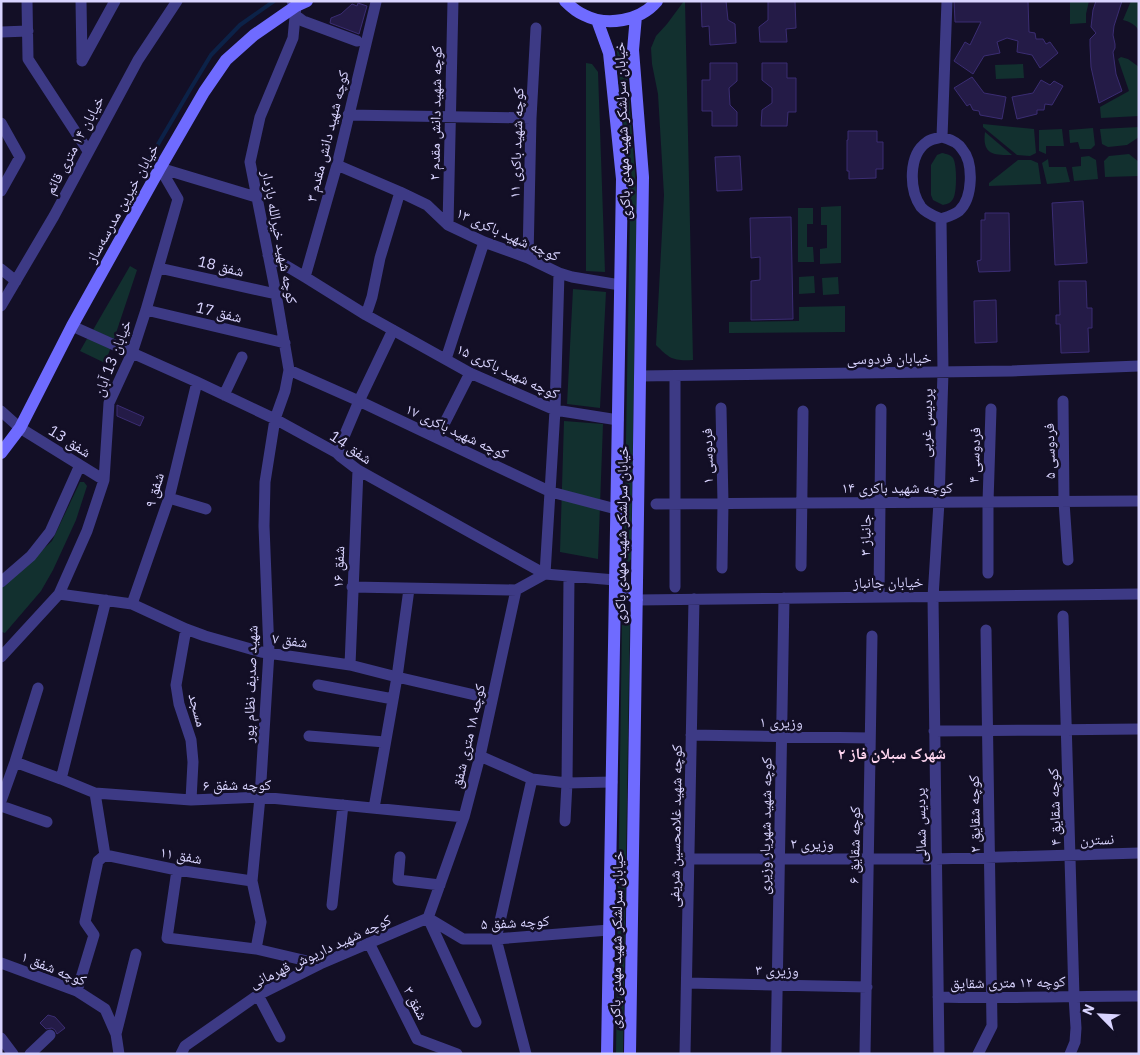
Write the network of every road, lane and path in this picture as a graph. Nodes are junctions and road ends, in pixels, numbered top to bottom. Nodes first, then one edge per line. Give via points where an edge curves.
1 (27, 1) edge
2 (81, 1) edge
3 (115, 1) edge
4 (177, 1) edge
5 (453, 1) edge
6 (565, 1) edge
7 (657, 1) edge
8 (947, 1) edge
9 (376, 2) edge
10 (298, 6) edge
11 (636, 16) junction
12 (597, 20) junction
13 (536, 28) dead end
14 (28, 31) junction
15 (1, 32) edge
16 (357, 41) dead end
17 (348, 116) junction
18 (450, 118) junction
19 (531, 118) junction
20 (1, 122) edge
21 (942, 137) junction
22 (88, 151) junction
23 (337, 165) junction
24 (160, 168) junction
25 (1, 191) edge
26 (400, 192) junction
27 (256, 197) junction
28 (941, 219) junction
29 (448, 225) junction
30 (484, 242) junction
31 (268, 255) junction
32 (528, 258) junction
33 (159, 268) junction
34 (1, 269) edge
35 (559, 274) junction
36 (305, 277) junction
37 (16, 281) junction
38 (620, 285) junction
39 (276, 294) junction
40 (1, 306) edge
41 (146, 310) junction
42 (366, 315) junction
43 (72, 326) junction
44 (393, 330) junction
45 (285, 343) junction
46 (132, 353) junction
47 (242, 357) dead end
48 (446, 358) junction
49 (1139, 366) edge
50 (289, 370) junction
51 (470, 372) junction
52 (943, 372) junction
53 (640, 376) junction
54 (676, 376) junction
55 (197, 382) junction
56 (224, 395) junction
57 (359, 401) junction
58 (1063, 401) dead end
59 (720, 408) dead end
60 (881, 409) dead end
61 (991, 409) dead end
62 (554, 410) junction
63 (1, 411) edge
64 (803, 411) dead end
65 (275, 419) junction
66 (618, 420) junction
67 (20, 428) junction
68 (437, 438) junction
69 (337, 452) junction
70 (1, 453) edge
71 (80, 465) junction
72 (358, 470) junction
73 (104, 480) junction
74 (551, 492) junction
75 (169, 498) junction
76 (1139, 501) edge
77 (880, 502) junction
78 (939, 502) junction
79 (988, 502) junction
80 (1064, 502) junction
81 (802, 503) junction
82 (656, 504) dead end
83 (675, 504) junction
84 (723, 504) junction
85 (206, 509) dead end
86 (616, 509) junction
87 (1068, 560) dead end
88 (801, 566) dead end
89 (722, 568) dead end
90 (988, 573) dead end
91 (545, 574) junction
92 (569, 577) junction
93 (615, 580) junction
94 (1, 582) edge
95 (352, 587) junction
96 (675, 587) dead end
97 (409, 589) junction
98 (516, 590) junction
99 (59, 594) junction
100 (1139, 594) edge
101 (933, 596) junction
102 (879, 597) junction
103 (784, 598) junction
104 (694, 599) junction
105 (106, 600) junction
106 (637, 600) junction
107 (132, 604) junction
108 (1063, 616) dead end
109 (186, 629) junction
110 (986, 630) dead end
111 (872, 636) dead end
112 (269, 652) junction
113 (1, 657) edge
114 (350, 665) junction
115 (397, 678) junction
116 (318, 685) dead end
117 (38, 688) dead end
118 (393, 699) junction
119 (492, 699) junction
120 (1139, 729) edge
121 (1066, 730) junction
122 (987, 731) junction
123 (934, 732) junction
124 (691, 735) junction
125 (309, 736) dead end
126 (782, 736) junction
127 (870, 738) junction
128 (385, 742) junction
129 (480, 756) junction
130 (15, 762) junction
131 (61, 779) junction
132 (532, 779) junction
133 (612, 782) junction
134 (567, 783) junction
135 (95, 793) junction
136 (260, 797) junction
137 (191, 800) junction
138 (1, 801) edge
139 (343, 805) junction
140 (374, 808) junction
141 (464, 817) junction
142 (565, 821) dead end
143 (47, 822) dead end
144 (1139, 853) edge
145 (105, 854) junction
146 (1070, 855) junction
147 (400, 857) dead end
148 (989, 857) junction
149 (780, 858) junction
150 (868, 858) junction
151 (936, 858) junction
152 (689, 859) junction
153 (177, 870) junction
154 (252, 882) junction
155 (440, 885) junction
156 (332, 905) dead end
157 (428, 918) junction
158 (609, 930) junction
159 (496, 939) junction
160 (369, 943) junction
161 (256, 949) junction
162 (136, 954) dead end
163 (1, 963) edge
164 (320, 964) junction
165 (687, 983) junction
166 (777, 985) junction
167 (866, 986) junction
168 (77, 991) junction
169 (258, 995) junction
170 (1074, 996) junction
171 (1139, 996) edge
172 (938, 997) junction
173 (992, 998) junction
174 (476, 1022) dead end
175 (116, 1034) junction
176 (50, 1035) dead end
177 (280, 1037) dead end
178 (1, 1038) edge
179 (13, 1054) edge
180 (30, 1054) edge
181 (119, 1054) edge
182 (181, 1054) edge
183 (457, 1054) edge
184 (526, 1054) edge
185 (607, 1054) edge
186 (630, 1054) edge
187 (685, 1054) edge
188 (776, 1054) edge
189 (866, 1054) edge
190 (938, 1054) edge
191 (978, 1054) edge
192 (1070, 1054) edge

1 - 14 street
2 - 3 street via 82,61
4 - 22 street, خیابان ۱۴ متری قائم via 138,60
5 - 18 street, کوچه شهید دانش مقدم ۲
6 - 12 main road via 573,9
7 - 11 main road
8 - 21 street
9 - 17 street, کوچه شهید دانش مقدم ۳
10 - 16 street via 303,21
10 - 24 main road, خیابان خیرین مدرسه‌ساز via 254,35 226,60
10 - 27 street, کوچه شهید خیرالله بازدار via 293,38 260,117 250,162
11 - 12 main road via 617,21
11 - 53 main road, خیابان سرلشکر شهید مهدی باکری via 633,50 643,177
12 - 38 main road, خیابان سرلشکر شهید مهدی باکری via 609,53 622,179
13 - 19 street, کوچه شهید باکری ۱۱
14 - 15 street
14 - 22 street via 28,59
17 - 18 street
17 - 23 street, کوچه شهید دانش مقدم ۳
18 - 19 street
18 - 29 street, کوچه شهید دانش مقدم ۲
19 - 32 street, کوچه شهید باکری ۱۱
20 - 25 street via 20,157
21 - 28 street via 962,148 969,165 970,183 959,211
21 - 28 street via 923,146 913,164 912,180 922,208
22 - 37 street, خیابان ۱۴ متری قائم
23 - 26 street, کوچه شهید باکری ۱۳
23 - 36 street, کوچه شهید دانش مقدم ۳
24 - 27 street
24 - 33 street, خیابان 13 آبان via 178,199
24 - 43 main road, خیابان خیرین مدرسه‌ساز
26 - 29 street, کوچه شهید باکری ۱۳ via 427,205
26 - 42 street
27 - 31 street, کوچه شهید خیرالله بازدار
28 - 52 street, پردیس غربی
29 - 30 street, کوچه شهید باکری ۱۳
30 - 32 street, کوچه شهید باکری ۱۳
30 - 48 street
31 - 36 street, کوچه شهید باکری ۱۵
31 - 39 street, کوچه شهید خیرالله بازدار
32 - 35 street, کوچه شهید باکری ۱۳
33 - 39 street, شفق 18
33 - 41 street, خیابان 13 آبان
34 - 37 street
35 - 38 street, کوچه شهید باکری ۱۳
35 - 62 street
36 - 42 street, کوچه شهید باکری ۱۵
37 - 40 street, خیابان ۱۴ متری قائم
38 - 66 main road, خیابان سرلشکر شهید مهدی باکری
39 - 45 street, کوچه شهید خیرالله بازدار
41 - 45 street, شفق 17
41 - 46 street, خیابان 13 آبان
42 - 44 street, کوچه شهید باکری ۱۵
43 - 46 street, شفق 14
43 - 67 main road, خیابان خیرین مدرسه‌ساز
44 - 48 street, کوچه شهید باکری ۱۵
44 - 57 street
45 - 50 street, کوچه شهید خیرالله بازدار
46 - 55 street, شفق 14
46 - 73 street, خیابان 13 آبان via 109,403
47 - 56 street
48 - 51 street, کوچه شهید باکری ۱۵
49 - 52 street, خیابان فردوسی
50 - 57 street, کوچه شهید باکری ۱۷
50 - 65 street, کوچه شهید خیرالله بازدار
51 - 62 street, کوچه شهید باکری ۱۵
51 - 68 street
52 - 54 street, خیابان فردوسی
52 - 78 street, پردیس غربی
53 - 54 street, خیابان فردوسی
53 - 106 main road, خیابان سرلشکر شهید مهدی باکری
54 - 83 street
55 - 56 street, شفق 14
55 - 75 street, شفق ۹
56 - 65 street, شفق 14
57 - 68 street, کوچه شهید باکری ۱۷
57 - 69 street
58 - 80 street, فردوسی ۵
59 - 84 street, فردوسی ۱
60 - 77 street, جانباز ۳
61 - 79 street, فردوسی ۴
62 - 66 street, کوچه شهید باکری ۱۵
62 - 74 street
63 - 67 street, شفق 13
64 - 81 street
65 - 69 street, شفق 14
65 - 112 street, شهید صدیف نظام پور via 265,482
66 - 86 main road, خیابان سرلشکر شهید مهدی باکری
67 - 70 main road, خیابان خیرین مدرسه‌ساز
67 - 71 street, شفق 13
68 - 74 street, کوچه شهید باکری ۱۷
69 - 72 street, شفق 14
71 - 73 street, شفق 13
71 - 94 street via 50,532 31,556
72 - 91 street, شفق 14
72 - 95 street, شفق ۱۶
73 - 99 street, خیابان 13 آبان via 87,531
74 - 86 street, کوچه شهید باکری ۱۷
74 - 91 street
75 - 85 street
75 - 107 street, شفق ۹
76 - 80 street, کوچه شهید باکری ۱۴
77 - 78 street, کوچه شهید باکری ۱۴
77 - 81 street, کوچه شهید باکری ۱۴
77 - 102 street, جانباز ۳
78 - 79 street, کوچه شهید باکری ۱۴
78 - 101 street, پردیس غربی
79 - 80 street, کوچه شهید باکری ۱۴
79 - 90 street, فردوسی ۴
80 - 87 street, فردوسی ۵
81 - 84 street, کوچه شهید باکری ۱۴
81 - 88 street
82 - 83 street, کوچه شهید باکری ۱۴
83 - 84 street, کوچه شهید باکری ۱۴
83 - 96 street
84 - 89 street, فردوسی ۱
86 - 93 main road, خیابان سرلشکر شهید مهدی باکری
91 - 92 street, شفق 14
91 - 98 street
92 - 93 street, شفق 14
92 - 134 street
93 - 106 main road
93 - 133 main road, خیابان سرلشکر شهید مهدی باکری
95 - 97 street
95 - 114 street, شفق ۱۶
97 - 98 street
97 - 115 street
98 - 119 street, کوچه ۱۸ متری شفق
99 - 105 street, شفق ۷
99 - 113 street, خیابان 13 آبان
100 - 101 street, خیابان جانباز
101 - 102 street, خیابان جانباز
101 - 123 street, پردیس شمالی
102 - 103 street, خیابان جانباز
103 - 104 street, خیابان جانباز
103 - 126 street, کوچه شهید شهریار وزیری
104 - 106 street, خیابان جانباز
104 - 124 street, کوچه شهید غلامحسین شریفی
105 - 107 street, شفق ۷
105 - 131 street
106 - 186 main road, خیابان سرلشکر شهید مهدی باکری
107 - 109 street, شفق ۷
108 - 121 street, کوچه شقایق ۴
109 - 112 street, شفق ۷
109 - 137 street, مسجد via 176,685 191,740
110 - 122 street, کوچه شقایق ۲
111 - 127 street, کوچه شقایق ۶
112 - 114 street, شفق ۷
112 - 136 street, شهید صدیف نظام پور
114 - 115 street, شفق ۷
115 - 118 street
115 - 119 street, شفق ۷
116 - 118 street
117 - 130 street
118 - 128 street
119 - 129 street, کوچه ۱۸ متری شفق
120 - 121 street
121 - 122 street
121 - 146 street, کوچه شقایق ۴
122 - 123 street
122 - 148 street, کوچه شقایق ۲
123 - 151 street, پردیس شمالی
124 - 126 street, وزیری ۱
124 - 152 street, کوچه شهید غلامحسین شریفی
125 - 128 street
126 - 127 street, وزیری ۱
126 - 149 street, کوچه شهید شهریار وزیری
127 - 150 street, کوچه شقایق ۶
128 - 140 street
129 - 132 street
129 - 141 street, کوچه ۱۸ متری شفق
130 - 131 street, کوچه شفق ۶
130 - 138 street
131 - 135 street, کوچه شفق ۶
132 - 134 street
132 - 159 street
133 - 134 street
133 - 158 main road, خیابان سرلشکر شهید مهدی باکری
134 - 142 street
135 - 137 street, کوچه شفق ۶
135 - 145 street
136 - 137 street, کوچه شفق ۶
136 - 139 street, کوچه شفق ۶
136 - 154 street, شهید صدیف نظام پور
138 - 143 street
139 - 140 street, کوچه شفق ۶
139 - 156 street
140 - 141 street, کوچه شفق ۶
141 - 155 street, کوچه ۱۸ متری شفق
144 - 146 street, نسترن
145 - 153 street, شفق ۱۱
145 - 168 street via 98,861 89,897 85,922 94,935
146 - 148 street, نسترن
146 - 170 street, کوچه شقایق ۴
147 - 155 street via 398,880
148 - 151 street, نسترن
148 - 173 street, کوچه شقایق ۲
149 - 150 street, وزیری ۲
149 - 152 street, وزیری ۲
149 - 166 street, کوچه شهید شهریار وزیری
150 - 151 street, وزیری ۲
150 - 167 street, کوچه شقایق ۶
151 - 172 street, پردیس شمالی
152 - 165 street, کوچه شهید غلامحسین شریفی
153 - 154 street, شفق ۱۱
153 - 161 street via 167,938
154 - 161 street, شهید صدیف نظام پور via 261,922
155 - 157 street, کوچه ۱۸ متری شفق
157 - 159 street, کوچه شفق ۵ via 463,939
157 - 160 street, کوچه شهید داریوش قهرمانی
157 - 174 street
158 - 159 street, کوچه شفق ۵
158 - 185 main road, خیابان سرلشکر شهید مهدی باکری
159 - 184 street
160 - 164 street, کوچه شهید داریوش قهرمانی
160 - 183 street, شفق ۳ via 417,1039
161 - 164 street
162 - 175 street
163 - 168 street, کوچه شفق ۱
164 - 169 street, کوچه شهید داریوش قهرمانی
165 - 166 street, وزیری ۳
165 - 187 street, کوچه شهید غلامحسین شریفی
166 - 167 street, وزیری ۳
166 - 188 street, کوچه شهید شهریار وزیری
167 - 189 street, کوچه شقایق ۶
168 - 175 street, کوچه شفق ۱ via 105,1009
169 - 177 street
169 - 182 street, کوچه شهید داریوش قهرمانی via 185,1046
170 - 171 street, کوچه ۱۲ متری شقایق
170 - 173 street, کوچه ۱۲ متری شقایق
170 - 192 street, کوچه شقایق ۴ via 1076,1028
172 - 173 street, کوچه ۱۲ متری شقایق
172 - 190 street, پردیس شمالی
173 - 191 street, کوچه شقایق ۲ via 992,1026
175 - 181 street, کوچه شفق ۱
176 - 180 street
178 - 179 street

